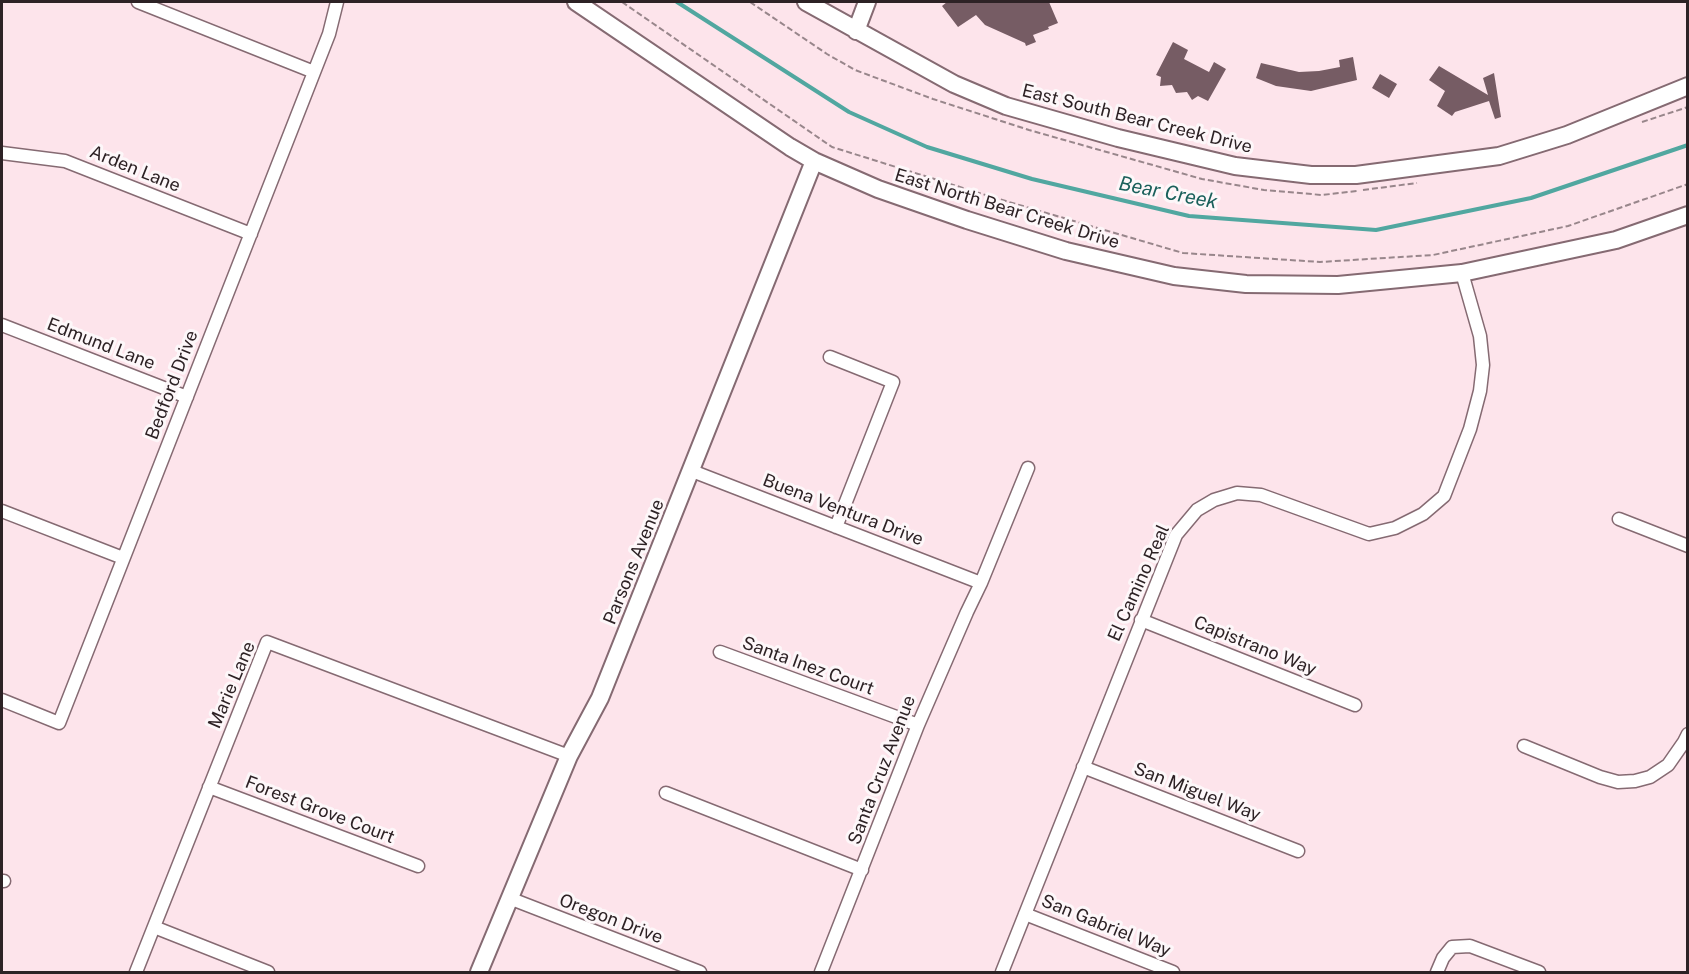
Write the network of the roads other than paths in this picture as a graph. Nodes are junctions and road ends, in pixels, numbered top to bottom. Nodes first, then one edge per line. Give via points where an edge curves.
1 (138, 2) edge
2 (337, 2) edge
3 (576, 2) edge
4 (806, 2) edge
5 (867, 2) edge
6 (856, 31) junction
7 (315, 72) junction
8 (1688, 86) edge
9 (2, 153) edge
10 (814, 161) junction
11 (1688, 215) edge
12 (250, 234) junction
13 (1461, 273) junction
14 (2, 325) edge
15 (830, 357) dead end
16 (187, 397) junction
17 (1028, 468) dead end
18 (692, 471) junction
19 (2, 511) edge
20 (1618, 519) dead end
21 (836, 527) junction
22 (1688, 546) edge
23 (123, 558) junction
24 (981, 583) junction
25 (1141, 620) junction
26 (720, 652) dead end
27 (2, 700) edge
28 (1355, 705) dead end
29 (918, 725) junction
30 (1688, 734) edge
31 (1524, 746) dead end
32 (569, 756) junction
33 (1083, 767) junction
34 (209, 787) junction
35 (666, 793) dead end
36 (1298, 851) dead end
37 (418, 866) dead end
38 (862, 870) junction
39 (509, 898) junction
40 (1025, 914) junction
41 (154, 927) junction
42 (136, 972) edge
43 (268, 972) edge
44 (479, 972) edge
45 (700, 972) edge
46 (821, 972) edge
47 (1002, 972) edge
48 (1173, 972) edge
49 (1437, 972) edge
50 (1539, 972) edge

1 - 7 street
2 - 7 street, Bedford Drive
3 - 10 street, East North Bear Creek Drive
4 - 6 street, East South Bear Creek Drive
5 - 6 street
6 - 8 street, East South Bear Creek Drive via 954,84 1006,106 1235,166 1311,175 1356,175 1499,156 1567,135
7 - 12 street, Bedford Drive
9 - 12 street, Arden Lane via 65,161
10 - 13 street, East North Bear Creek Drive via 878,189 967,220 1066,251 1174,276 1246,284 1338,285
10 - 18 street, Parsons Avenue
11 - 13 street, East North Bear Creek Drive via 1616,240
12 - 16 street, Bedford Drive
13 - 25 street, El Camino Real via 1480,336 1483,365 1470,429 1444,495 1424,514 1395,528 1370,534 1261,495 1237,494 1214,500 1197,510 1176,535
14 - 16 street, Edmund Lane
15 - 21 street via 893,382
16 - 23 street, Bedford Drive
17 - 24 street, Santa Cruz Avenue
18 - 21 street, Buena Ventura Drive
18 - 32 street, Parsons Avenue via 600,698
19 - 23 street
20 - 22 street
21 - 24 street, Buena Ventura Drive
23 - 27 street, Bedford Drive via 59,723
24 - 29 street, Santa Cruz Avenue
25 - 28 street, Capistrano Way
25 - 33 street, El Camino Real
26 - 29 street, Santa Inez Court
29 - 38 street, Santa Cruz Avenue
30 - 31 street via 1668,765 1635,781 1600,777
32 - 34 street, Marie Lane via 267,642
32 - 39 street, Parsons Avenue
33 - 36 street, San Miguel Way
33 - 40 street, El Camino Real
34 - 37 street, Forest Grove Court
34 - 41 street, Marie Lane
35 - 38 street
38 - 46 street, Santa Cruz Avenue
39 - 44 street, Parsons Avenue
39 - 45 street, Oregon Drive
40 - 47 street, El Camino Real
40 - 48 street, San Gabriel Way
41 - 42 street, Marie Lane
41 - 43 street
49 - 50 street via 1452,947 1470,946

